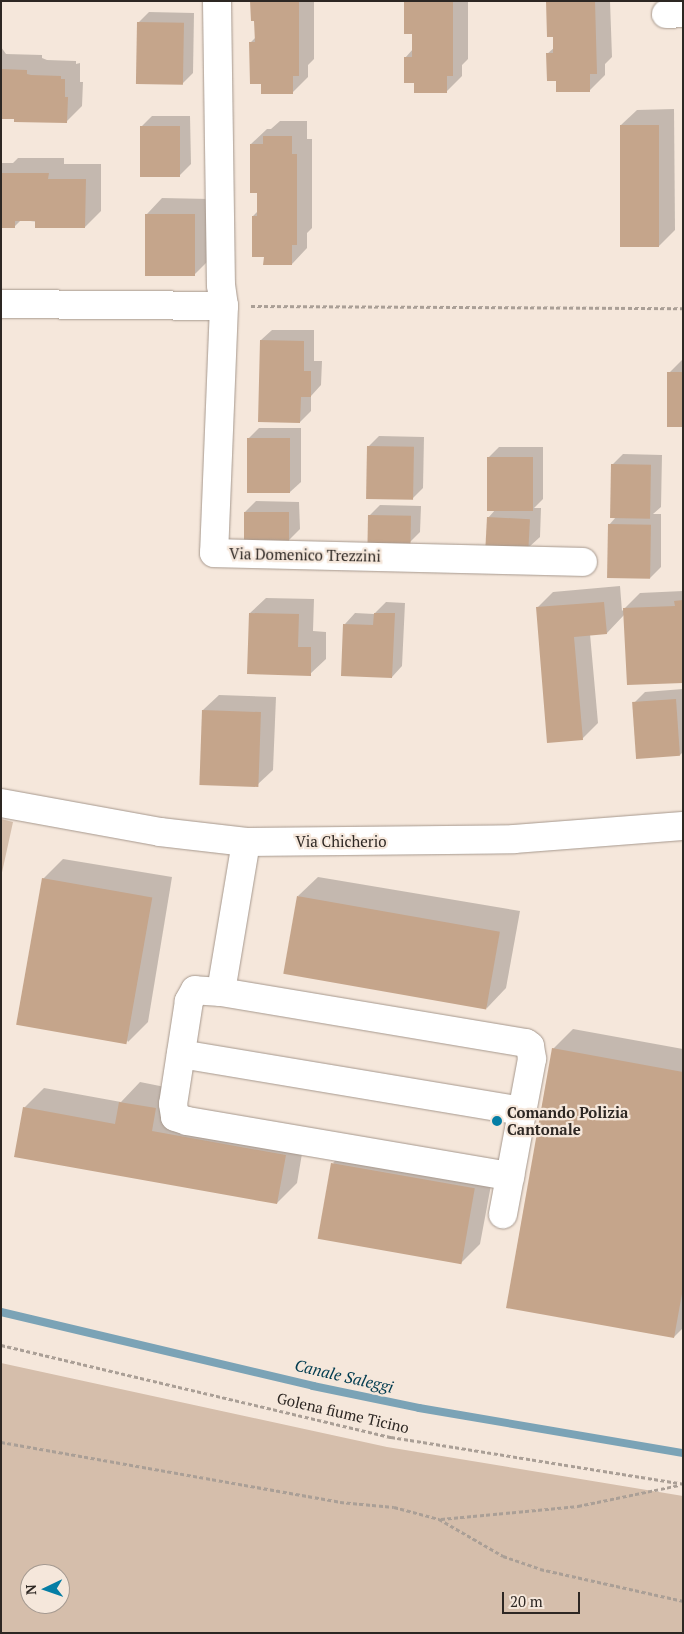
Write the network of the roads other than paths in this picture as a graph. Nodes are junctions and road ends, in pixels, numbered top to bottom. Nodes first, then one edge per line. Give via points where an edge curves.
1 (217, 1) edge
2 (1, 304) edge
3 (224, 306) junction
4 (583, 562) dead end
5 (1, 804) edge
6 (683, 826) edge
7 (246, 842) junction
8 (221, 992) junction
9 (181, 1054) junction
10 (522, 1112) junction
11 (510, 1176) junction
12 (503, 1214) dead end

1 - 3 street, Via Domenico Trezzini
2 - 3 street
3 - 4 street, Via Domenico Trezzini via 214,553
5 - 7 street, Via Chicherio via 160,832
6 - 7 street, Via Chicherio via 514,839
7 - 8 street
8 - 9 street via 195,990 191,994
8 - 10 street via 526,1043 530,1046 532,1059
9 - 10 street
9 - 11 street via 173,1104 175,1116 180,1119
10 - 11 street
11 - 12 street

